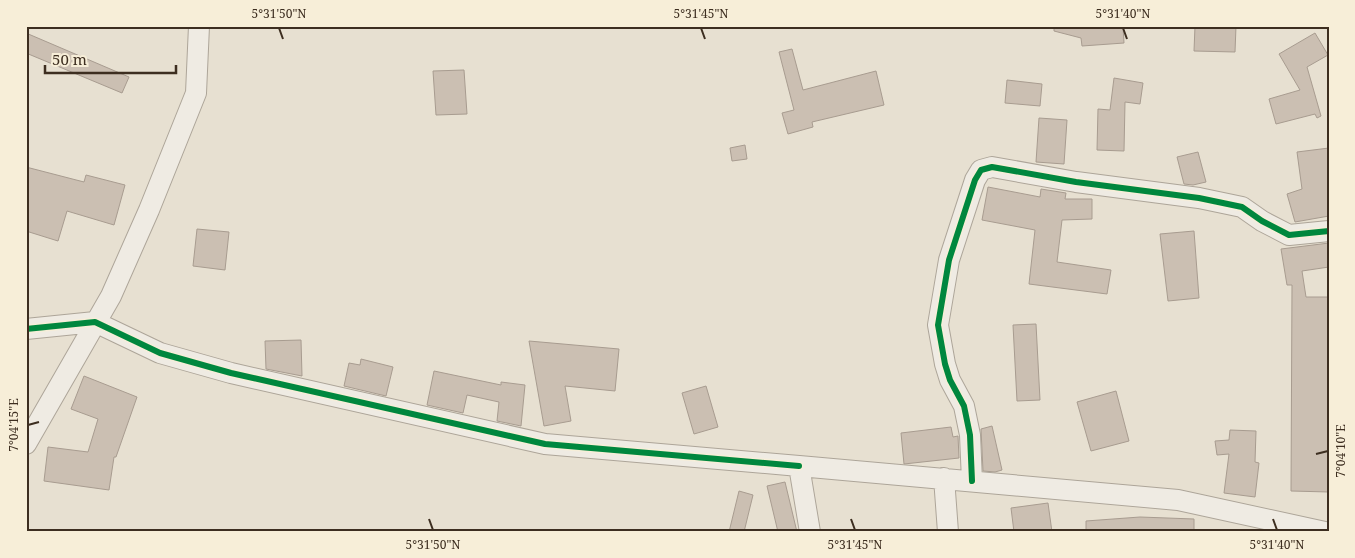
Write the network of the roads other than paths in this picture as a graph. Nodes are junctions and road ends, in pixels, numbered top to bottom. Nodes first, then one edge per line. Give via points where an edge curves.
1 (199, 26) edge
2 (1329, 231) edge
3 (95, 322) junction
4 (26, 329) edge
5 (26, 444) edge
6 (798, 466) junction
7 (944, 478) junction
8 (972, 481) junction
9 (810, 532) edge
10 (948, 532) edge
11 (1325, 532) edge

1 - 3 street via 196,93 190,111 111,296
2 - 8 street via 1289,235 1242,207 992,167 981,170 949,260 938,325 947,372 964,406 970,435
3 - 4 street
3 - 5 street
3 - 6 street via 160,353 231,373 545,444
6 - 7 street
6 - 9 street
7 - 8 street
7 - 10 street
8 - 11 street via 1178,500

